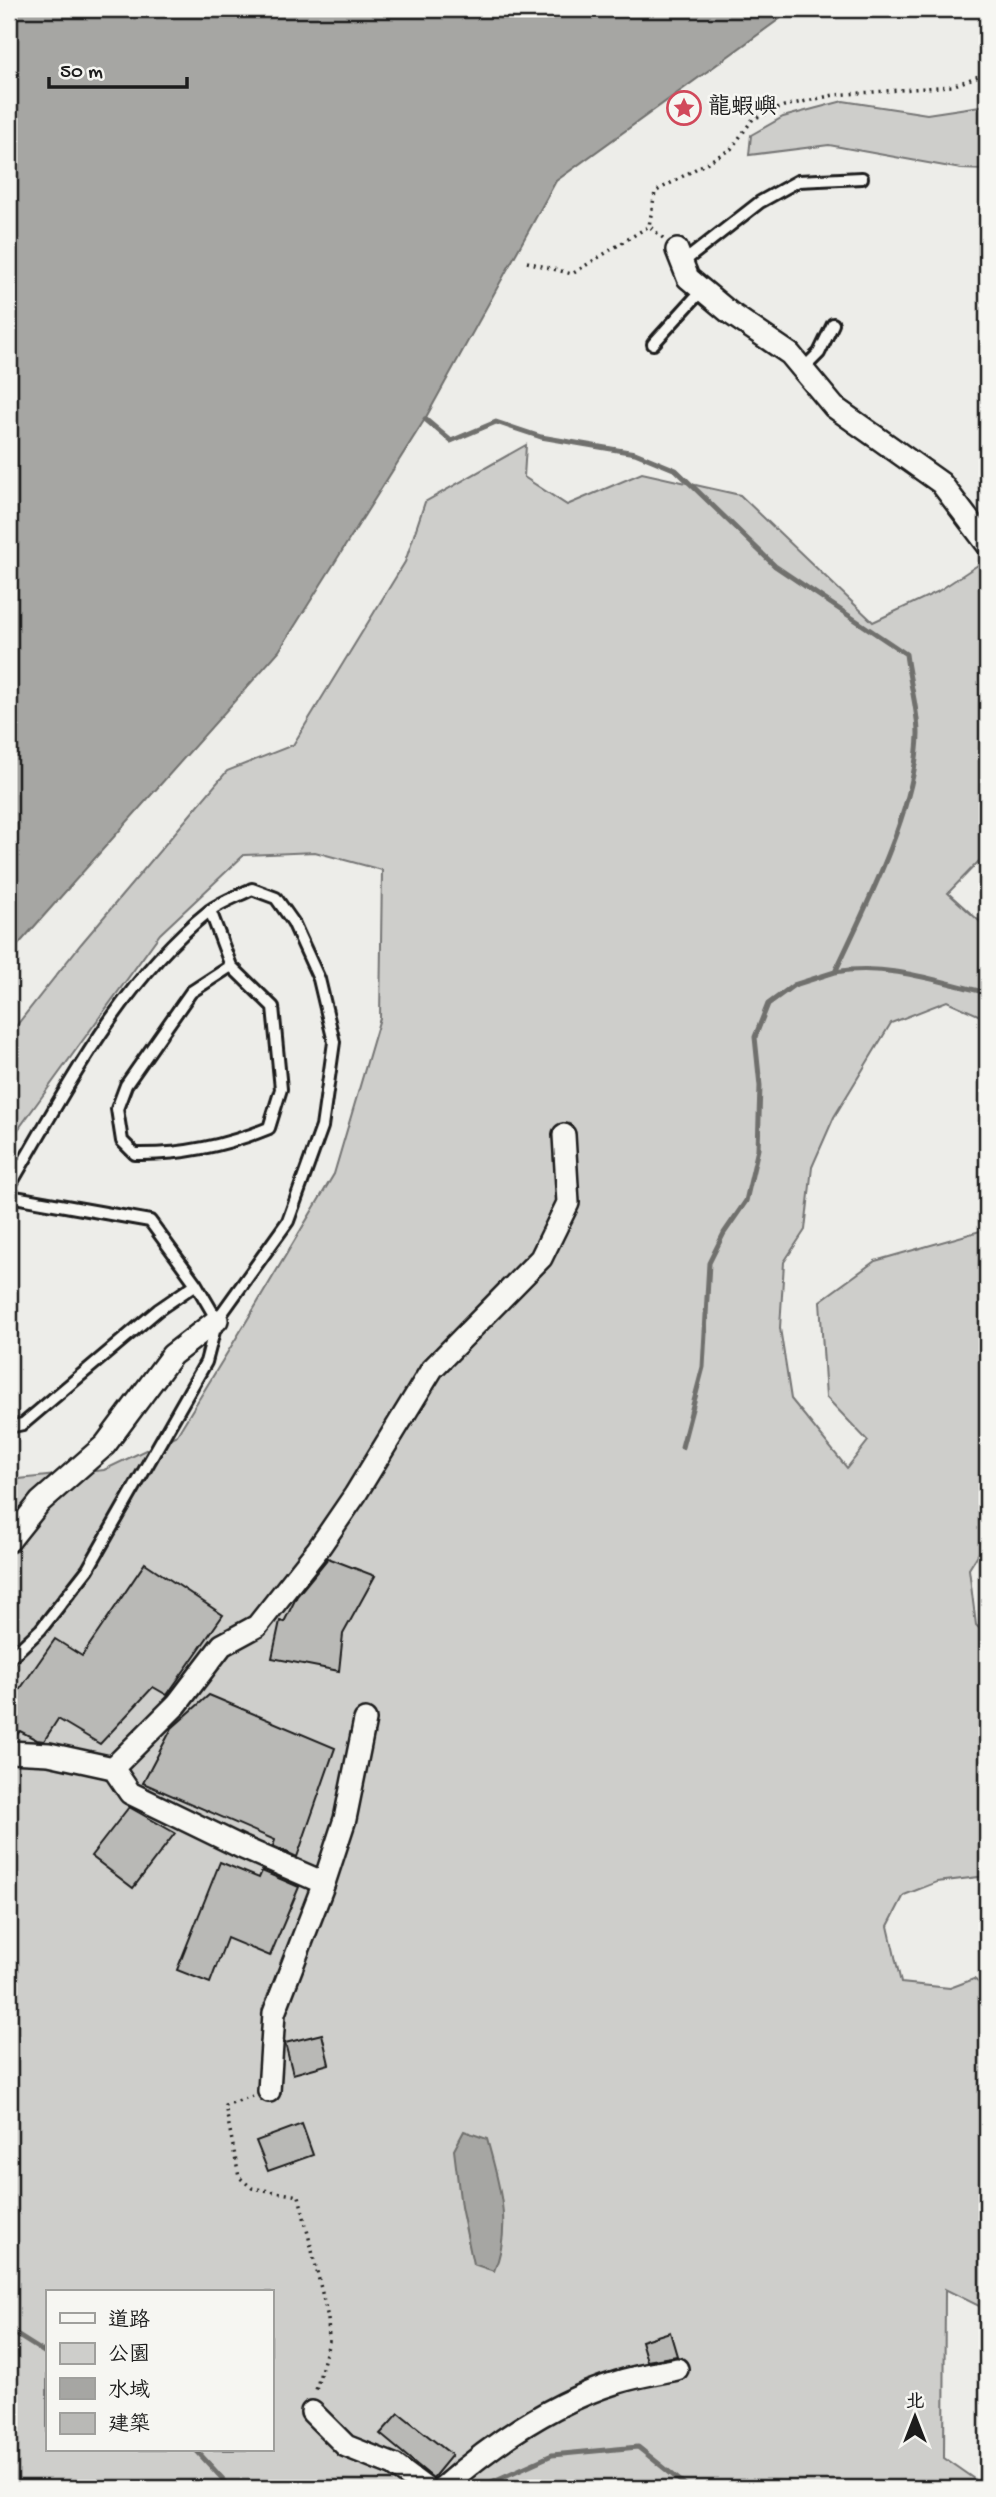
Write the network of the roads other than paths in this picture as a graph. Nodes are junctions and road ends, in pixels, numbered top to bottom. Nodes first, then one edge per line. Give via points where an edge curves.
1 (862, 178) dead end
2 (679, 257) joint
3 (702, 290) junction
4 (833, 324) dead end
5 (653, 344) dead end
6 (803, 369) junction
7 (987, 544) edge
8 (210, 910) junction
9 (231, 966) junction
10 (564, 1135) dead end
11 (9, 1187) edge
12 (9, 1196) edge
13 (196, 1284) junction
14 (217, 1320) junction
15 (9, 1427) edge
16 (9, 1541) edge
17 (9, 1658) edge
18 (365, 1720) dead end
19 (9, 1752) edge
20 (113, 1768) junction
21 (324, 1883) junction
22 (268, 2091) road end
23 (677, 2369) dead end
24 (312, 2412) road end
25 (425, 2488) edge
26 (442, 2488) edge

1 - 2 lane via 798,181
2 - 3 street via 688,278
3 - 5 lane
3 - 6 street via 790,354
4 - 6 lane via 819,353
6 - 7 street via 834,407 941,483
8 - 9 lane
8 - 11 lane via 152,966 103,1032
8 - 14 lane via 251,889 276,898 293,922 319,979 334,1042 322,1127 288,1221
9 - 9 lane via 191,992 126,1085 117,1109 122,1141 135,1154 170,1155 237,1141 268,1128 281,1089 273,1007
10 - 20 street via 568,1203 541,1258 432,1369 348,1506 257,1626 222,1645 177,1704
12 - 13 lane via 150,1221
13 - 14 lane
13 - 15 lane via 158,1310 23,1424
14 - 16 street via 172,1355 105,1445 40,1502
14 - 17 lane via 206,1362 88,1569 41,1629
18 - 21 street via 345,1819
19 - 20 street via 50,1754
20 - 21 street via 130,1793
21 - 22 street via 274,2013
23 - 26 street via 619,2382 549,2413 485,2451
24 - 25 street via 346,2446 394,2465

